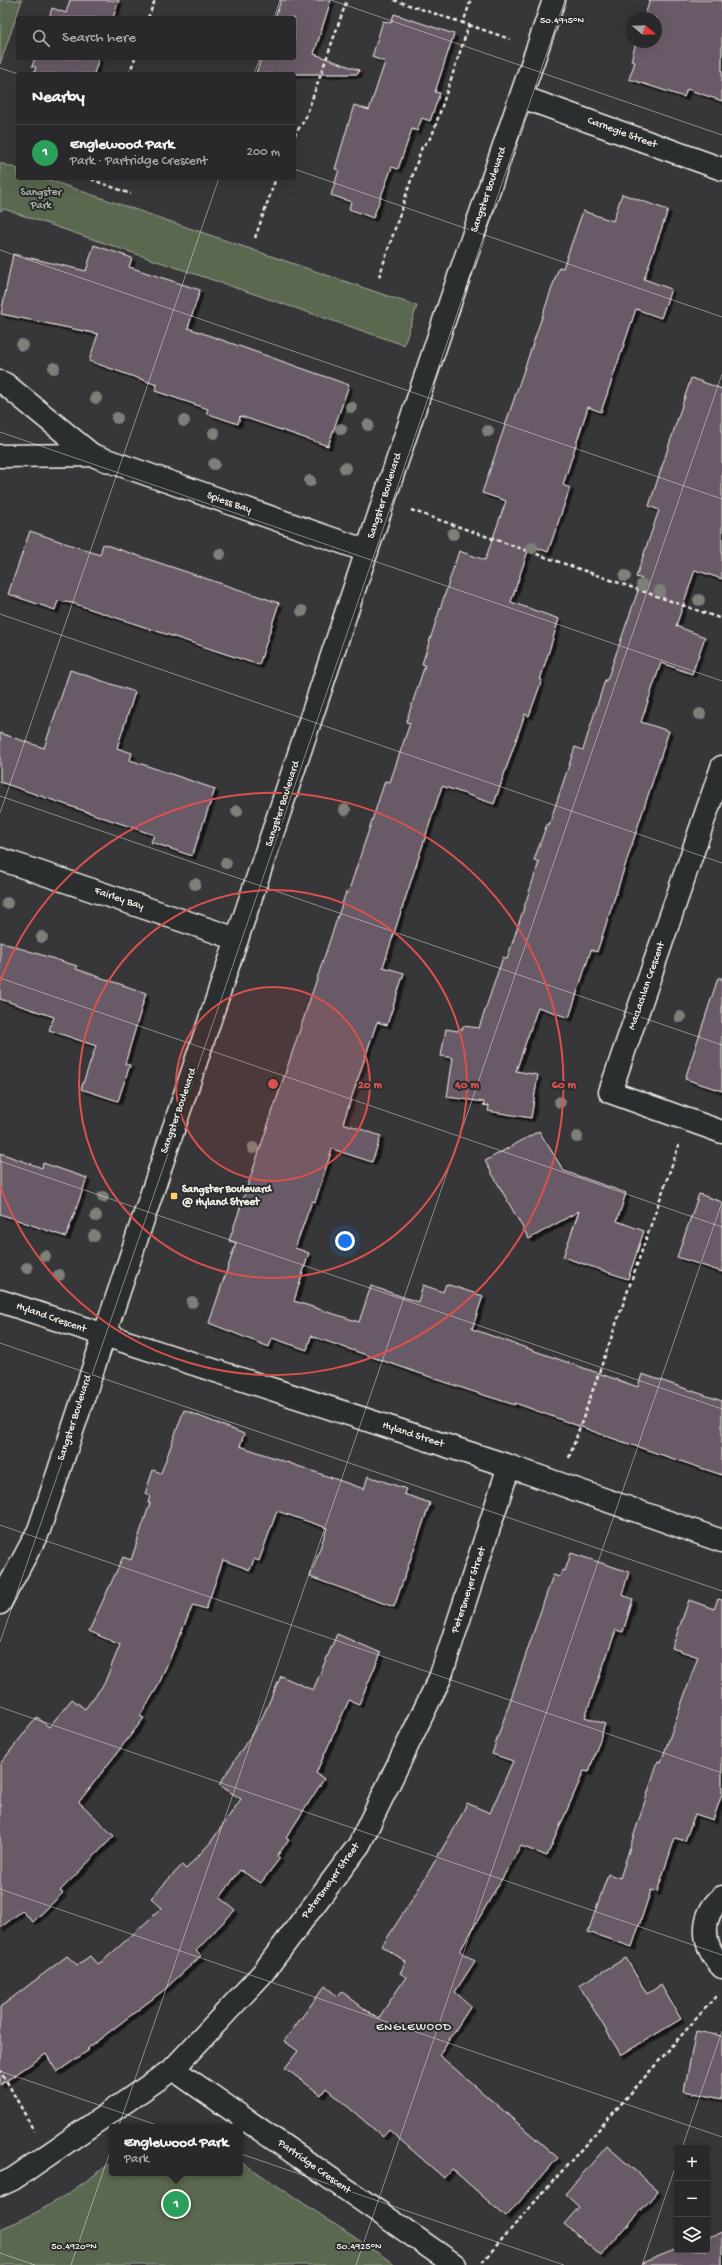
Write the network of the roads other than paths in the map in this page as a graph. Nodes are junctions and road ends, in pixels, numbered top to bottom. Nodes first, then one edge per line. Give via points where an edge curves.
1 (554, 0) edge
2 (522, 97) junction
3 (722, 170) edge
4 (0, 382) edge
5 (92, 455) junction
6 (0, 456) edge
7 (367, 551) junction
8 (722, 767) edge
9 (0, 859) edge
10 (238, 939) junction
11 (722, 1132) edge
12 (0, 1301) edge
13 (102, 1336) junction
14 (509, 1466) junction
15 (722, 1541) edge
16 (0, 1603) edge
17 (722, 1897) edge
18 (722, 1967) edge
19 (173, 2069) junction
20 (0, 2185) edge
21 (455, 2265) edge

1 - 2 street, Sangster Boulevard
2 - 3 street, Carnegie Street
2 - 7 street, Sangster Boulevard
4 - 5 street, Spiess Bay
5 - 6 street, Spiess Bay
5 - 7 street, Spiess Bay
7 - 10 street, Sangster Boulevard
8 - 11 street, MacLachlan Crescent via 610,1092
9 - 10 street, Fairley Bay
10 - 13 street, Sangster Boulevard
12 - 13 street, Hyland Crescent
13 - 14 street, Hyland Street
13 - 16 street, Sangster Boulevard via 39,1530
14 - 15 street, Hyland Street
14 - 19 street, Petersmeyer Street via 440,1678 359,1845 262,1974
17 - 18 street via 714,1904 705,1930 707,1944 713,1957
19 - 20 street, Petersmeyer Street via 13,2179
19 - 21 street, Partridge Crescent

